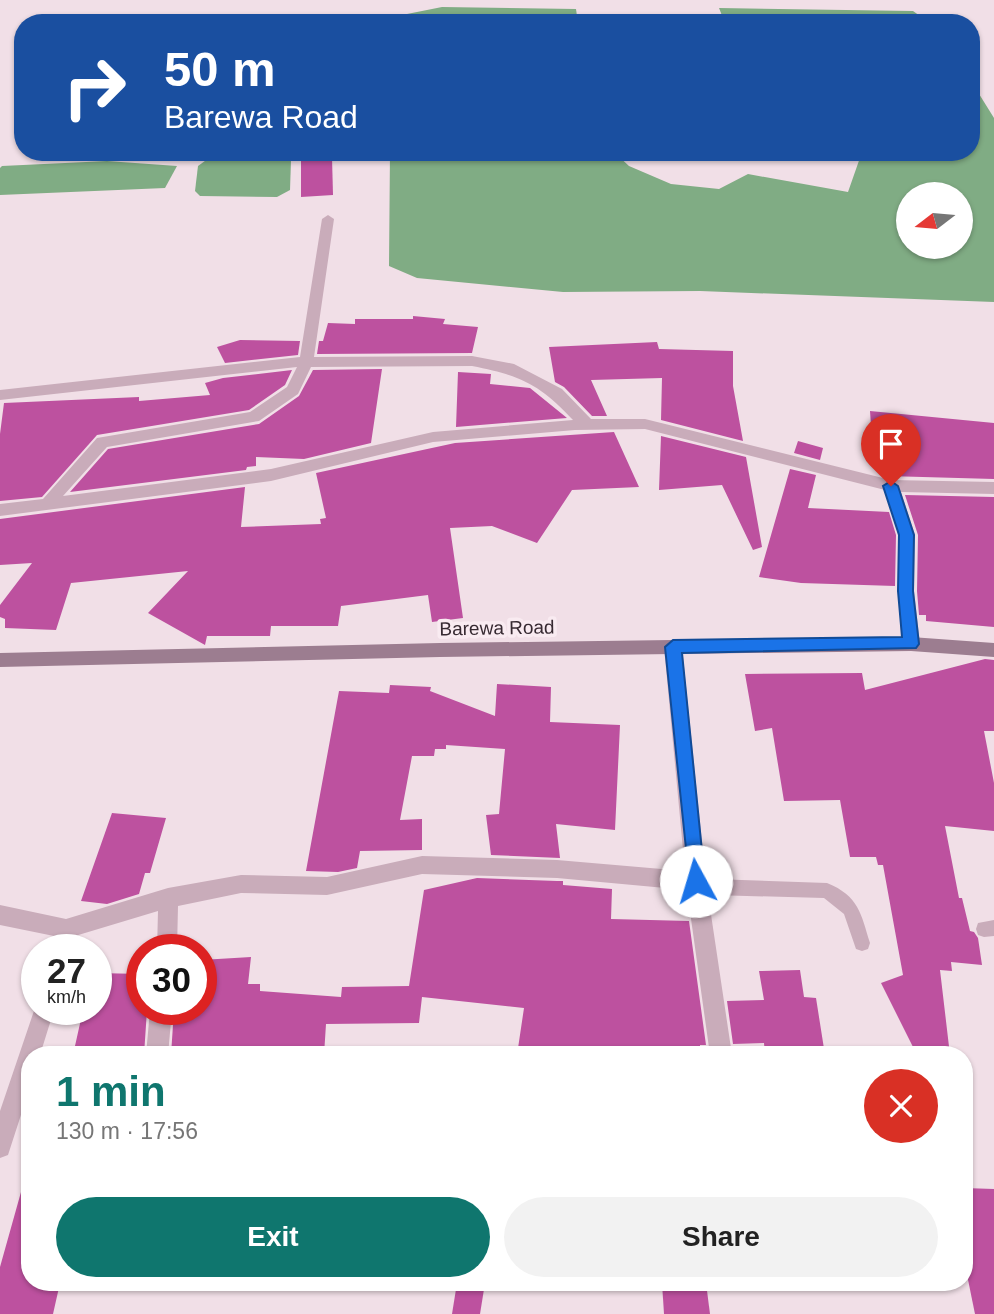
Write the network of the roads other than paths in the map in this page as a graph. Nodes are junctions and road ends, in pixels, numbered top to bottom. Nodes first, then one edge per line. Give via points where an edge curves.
1 (328, 219) dead end
2 (306, 362) junction
3 (0, 395) edge
4 (587, 425) junction
5 (891, 486) junction
6 (994, 488) edge
7 (47, 504) junction
8 (0, 510) edge
9 (911, 644) junction
10 (673, 647) junction
11 (994, 650) edge
12 (0, 660) edge
13 (696, 881) junction
14 (168, 898) junction
15 (0, 915) edge
16 (66, 929) junction
17 (65, 934) edge
18 (167, 934) edge
19 (862, 943) dead end
20 (38, 1025) edge
21 (160, 1025) edge
22 (32, 1046) edge
23 (158, 1046) edge
24 (720, 1046) edge
25 (21, 1080) edge
26 (0, 1147) edge

1 - 2 street
2 - 3 street
2 - 4 street via 472,360 514,369 556,393
2 - 7 street via 293,390 254,417 102,442
4 - 5 street via 645,424
4 - 7 street via 433,437 271,475
5 - 6 street
5 - 9 street via 907,535
7 - 8 street
9 - 10 main road, Barewa Road
9 - 11 main road, Barewa Road
10 - 12 main road, Barewa Road
10 - 13 street
13 - 14 street via 557,869 422,865 327,886 241,884
13 - 19 lane via 712,887 827,891 851,909
13 - 24 street
14 - 16 street
14 - 18 street
15 - 16 street
16 - 17 street
20 - 22 street
21 - 23 street
25 - 26 street

